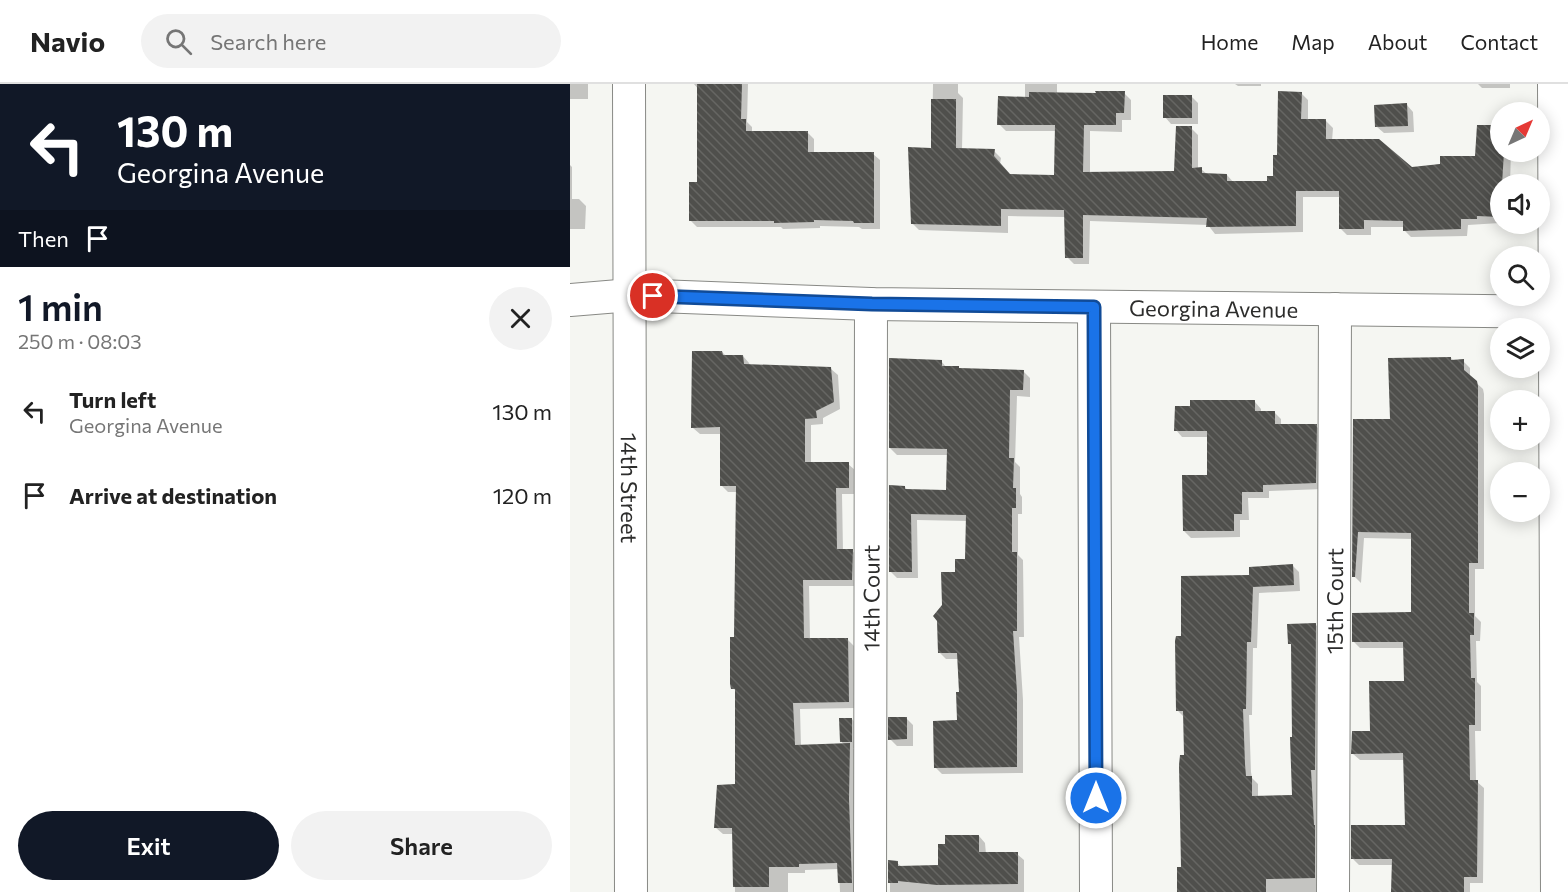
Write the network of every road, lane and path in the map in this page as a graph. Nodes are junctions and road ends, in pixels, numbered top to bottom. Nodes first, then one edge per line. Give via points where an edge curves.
1 (629, 84) edge
2 (1554, 84) edge
3 (631, 295) junction
4 (570, 300) edge
5 (872, 304) junction
6 (1094, 307) junction
7 (1335, 309) junction
8 (1561, 312) edge
9 (631, 892) edge
10 (870, 892) edge
11 (1096, 892) edge
12 (1333, 892) edge
13 (1557, 892) edge

1 - 3 street, 14th Street
2 - 8 street
3 - 4 street, Georgina Avenue
3 - 5 street, Georgina Avenue
3 - 9 street, 14th Street
5 - 6 street, Georgina Avenue
5 - 10 street, 14th Court
6 - 7 street, Georgina Avenue
6 - 11 street
7 - 8 street, Georgina Avenue
7 - 12 street, 15th Court
8 - 13 street

